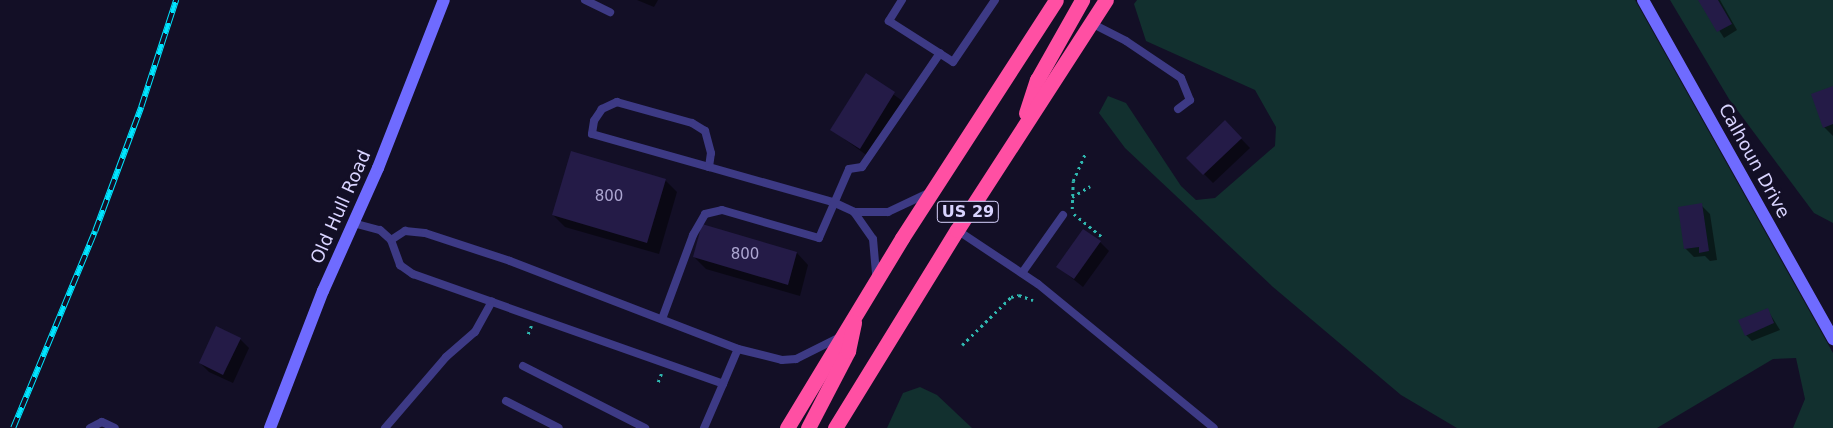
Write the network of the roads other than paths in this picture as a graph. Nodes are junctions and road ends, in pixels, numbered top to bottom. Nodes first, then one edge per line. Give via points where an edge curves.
1 (444, 0) edge
2 (585, 0) edge
3 (902, 0) edge
4 (995, 0) edge
5 (1056, 0) edge
6 (1082, 0) edge
7 (1106, 0) edge
8 (1642, 0) edge
9 (610, 12) dead end
10 (1091, 23) junction
11 (940, 53) junction
12 (1178, 109) dead end
13 (1019, 134) junction
14 (709, 167) junction
15 (933, 190) junction
16 (833, 202) junction
17 (854, 212) junction
18 (1062, 216) dead end
19 (353, 223) junction
20 (957, 230) junction
21 (391, 240) junction
22 (1022, 273) junction
23 (876, 281) junction
24 (492, 302) junction
25 (857, 311) junction
26 (662, 319) junction
27 (841, 336) junction
28 (1833, 339) edge
29 (738, 349) junction
30 (523, 366) dead end
31 (723, 384) junction
32 (506, 401) dead end
33 (90, 428) edge
34 (115, 428) edge
35 (270, 428) edge
36 (385, 428) edge
37 (560, 428) edge
38 (645, 428) edge
39 (704, 428) edge
40 (787, 428) edge
41 (808, 428) edge
42 (835, 428) edge
43 (1214, 428) edge

1 - 19 main road, Old Hull Road
2 - 9 lane
3 - 11 lane via 889,21
4 - 11 lane via 953,62
5 - 15 highway, US 29
6 - 13 highway via 1037,80
7 - 10 highway, US 29
8 - 28 main road, Calhoun Drive
10 - 12 lane via 1126,41 1181,78 1190,100
10 - 13 highway, US 29
11 - 16 lane via 862,167 848,169
13 - 20 highway, US 29
14 - 14 lane via 592,134 594,121 602,109 617,102 692,123 705,131 711,153
14 - 16 lane
15 - 17 lane via 888,212
15 - 23 highway, US 29
16 - 17 lane
16 - 26 lane via 819,238 722,210 705,214 693,235
17 - 23 lane via 873,240
18 - 22 lane
19 - 21 lane via 380,230
19 - 35 main road, Old Hull Road
20 - 22 lane
20 - 42 highway, US 29
21 - 24 lane via 404,269
21 - 26 lane via 405,232 425,232
22 - 43 lane
23 - 25 highway, US 29
24 - 31 lane
24 - 36 lane via 475,332 446,357
25 - 27 highway, US 29
25 - 41 highway via 848,351
26 - 29 lane
27 - 29 lane via 796,359 766,359
27 - 40 highway, US 29
29 - 31 lane
30 - 38 lane
31 - 39 lane
32 - 37 lane
33 - 34 lane via 102,422

